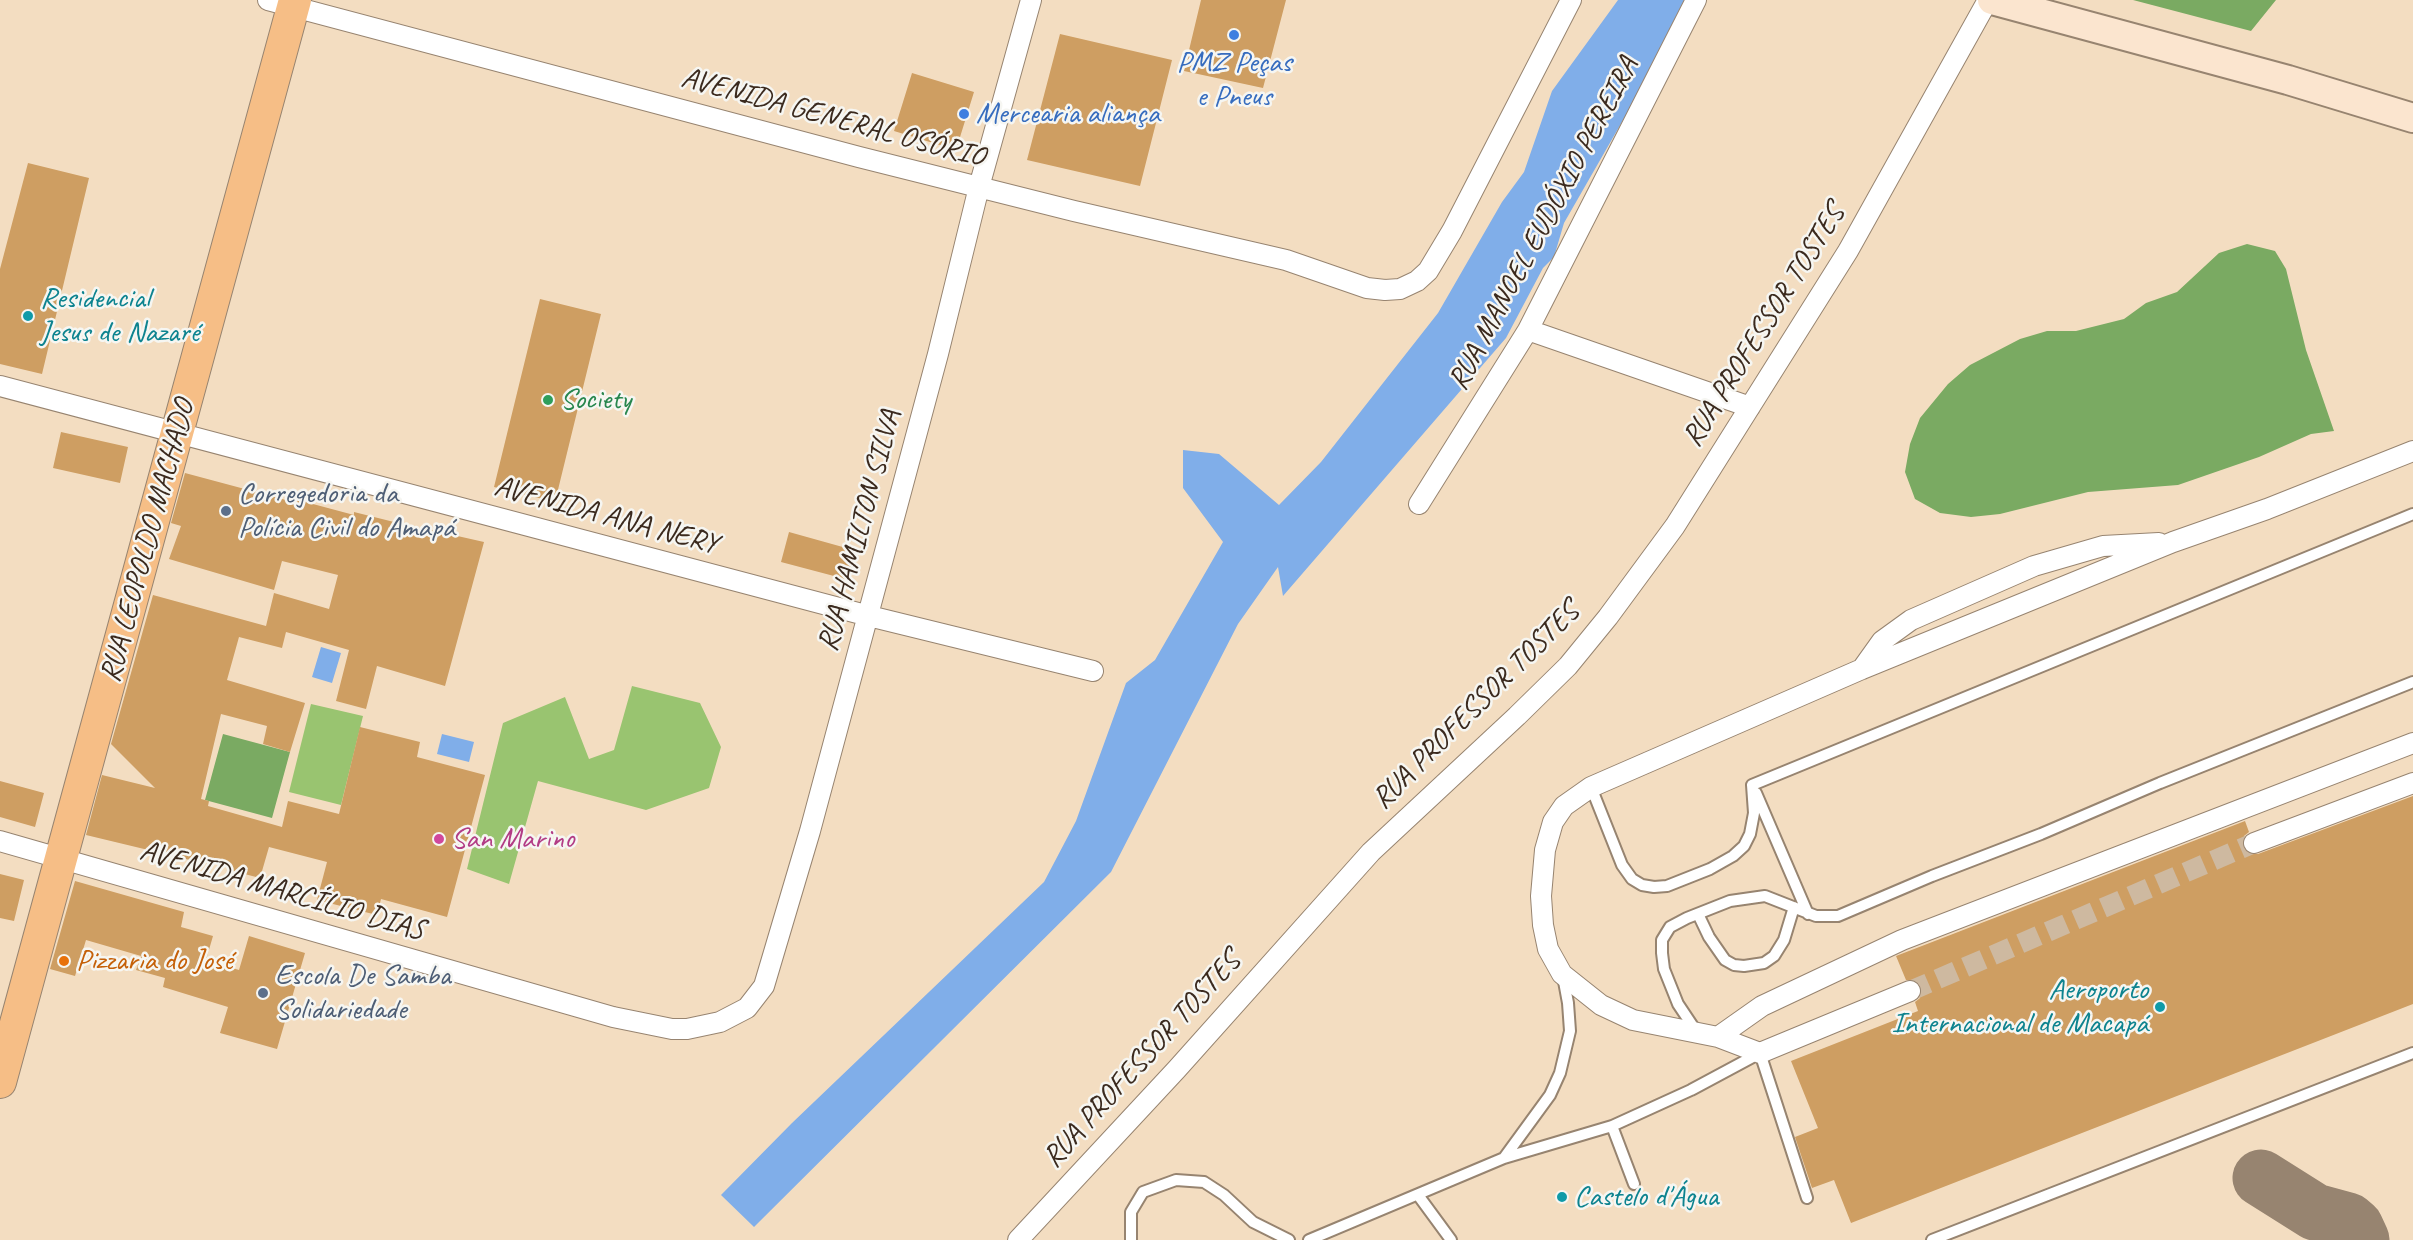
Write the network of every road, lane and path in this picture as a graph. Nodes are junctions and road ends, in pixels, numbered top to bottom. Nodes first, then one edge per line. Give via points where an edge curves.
1 (1031, 0) edge
2 (1571, 0) edge
3 (1696, 0) edge
4 (1990, 0) edge
5 (285, 2) edge
6 (2413, 118) edge
7 (979, 187) junction
8 (1528, 330) junction
9 (0, 386) edge
10 (1750, 407) junction
11 (177, 433) junction
12 (2413, 451) edge
13 (1419, 504) dead end
14 (2413, 514) edge
15 (2173, 542) junction
16 (869, 616) junction
17 (1862, 669) junction
18 (1093, 671) dead end
19 (2413, 682) edge
20 (2413, 743) edge
21 (2413, 783) edge
22 (1752, 785) junction
23 (1591, 787) junction
24 (0, 841) edge
25 (2254, 843) tunnel mouth
26 (62, 858) junction
27 (1794, 907) junction
28 (1698, 914) junction
29 (1808, 914) junction
30 (1562, 974) junction
31 (1910, 991) tunnel mouth
32 (687, 1029) joint
33 (1697, 1033) junction
34 (1718, 1037) junction
35 (1760, 1053) junction
36 (2413, 1053) edge
37 (1, 1074) edge
38 (1612, 1126) junction
39 (1504, 1158) junction
40 (1635, 1184) dead end
41 (1418, 1195) junction
42 (1807, 1198) dead end
43 (1018, 1240) edge
44 (1131, 1240) edge
45 (1289, 1240) edge
46 (1309, 1240) edge
47 (1451, 1240) edge
48 (1932, 1240) edge

1 - 7 street, RUA HAMILTON SILVA
2 - 7 street, AVENIDA GENERAL OSÓRIO via 1452,231 1428,271 1400,289 1367,288 1286,260
3 - 8 street, RUA MANOEL EUDÓXIO PEREIRA
4 - 6 street via 2288,80
4 - 10 street, RUA PROFESSOR TOSTES via 1848,251
5 - 7 street, AVENIDA GENERAL OSÓRIO
5 - 11 main road, RUA LEOPOLDO MACHADO
7 - 16 street, RUA HAMILTON SILVA
8 - 10 street
8 - 13 street, RUA MANOEL EUDÓXIO PEREIRA
9 - 11 street, AVENIDA ANA NERY
10 - 43 street, RUA PROFESSOR TOSTES via 1675,526 1568,666 1371,852
11 - 16 street, AVENIDA ANA NERY
11 - 26 main road, RUA LEOPOLDO MACHADO
12 - 15 street
14 - 22 lane
15 - 17 street
15 - 17 street via 2103,546 2034,566 1911,620 1882,641
16 - 18 street, AVENIDA ANA NERY
16 - 32 street, RUA HAMILTON SILVA via 764,986 736,1016
17 - 23 street
19 - 29 lane via 1838,916
20 - 34 street via 1902,940 1762,1006
21 - 25 street
22 - 23 lane via 1754,813 1744,846 1710,869 1667,886 1654,887 1632,879 1622,865
22 - 29 lane
23 - 30 street via 1564,806 1553,822 1541,873 1543,925 1548,949
24 - 26 street, AVENIDA MARCÍLIO DIAS
26 - 32 street, AVENIDA MARCÍLIO DIAS via 613,1017
26 - 37 main road, RUA LEOPOLDO MACHADO
27 - 28 lane via 1765,896 1730,902
27 - 28 lane via 1784,940 1774,956 1764,963 1744,966 1725,960
27 - 29 lane
28 - 33 lane via 1670,927 1662,940 1664,969 1678,1004
30 - 33 street via 1601,1005 1633,1020
30 - 39 lane via 1570,1031 1560,1073 1550,1095
31 - 35 street
33 - 34 street
34 - 35 street
35 - 38 lane
35 - 42 lane
36 - 48 lane
38 - 39 lane
38 - 40 lane
39 - 41 lane
41 - 46 lane
41 - 47 lane
44 - 45 lane via 1131,1212 1143,1192 1176,1180 1204,1182 1253,1222

